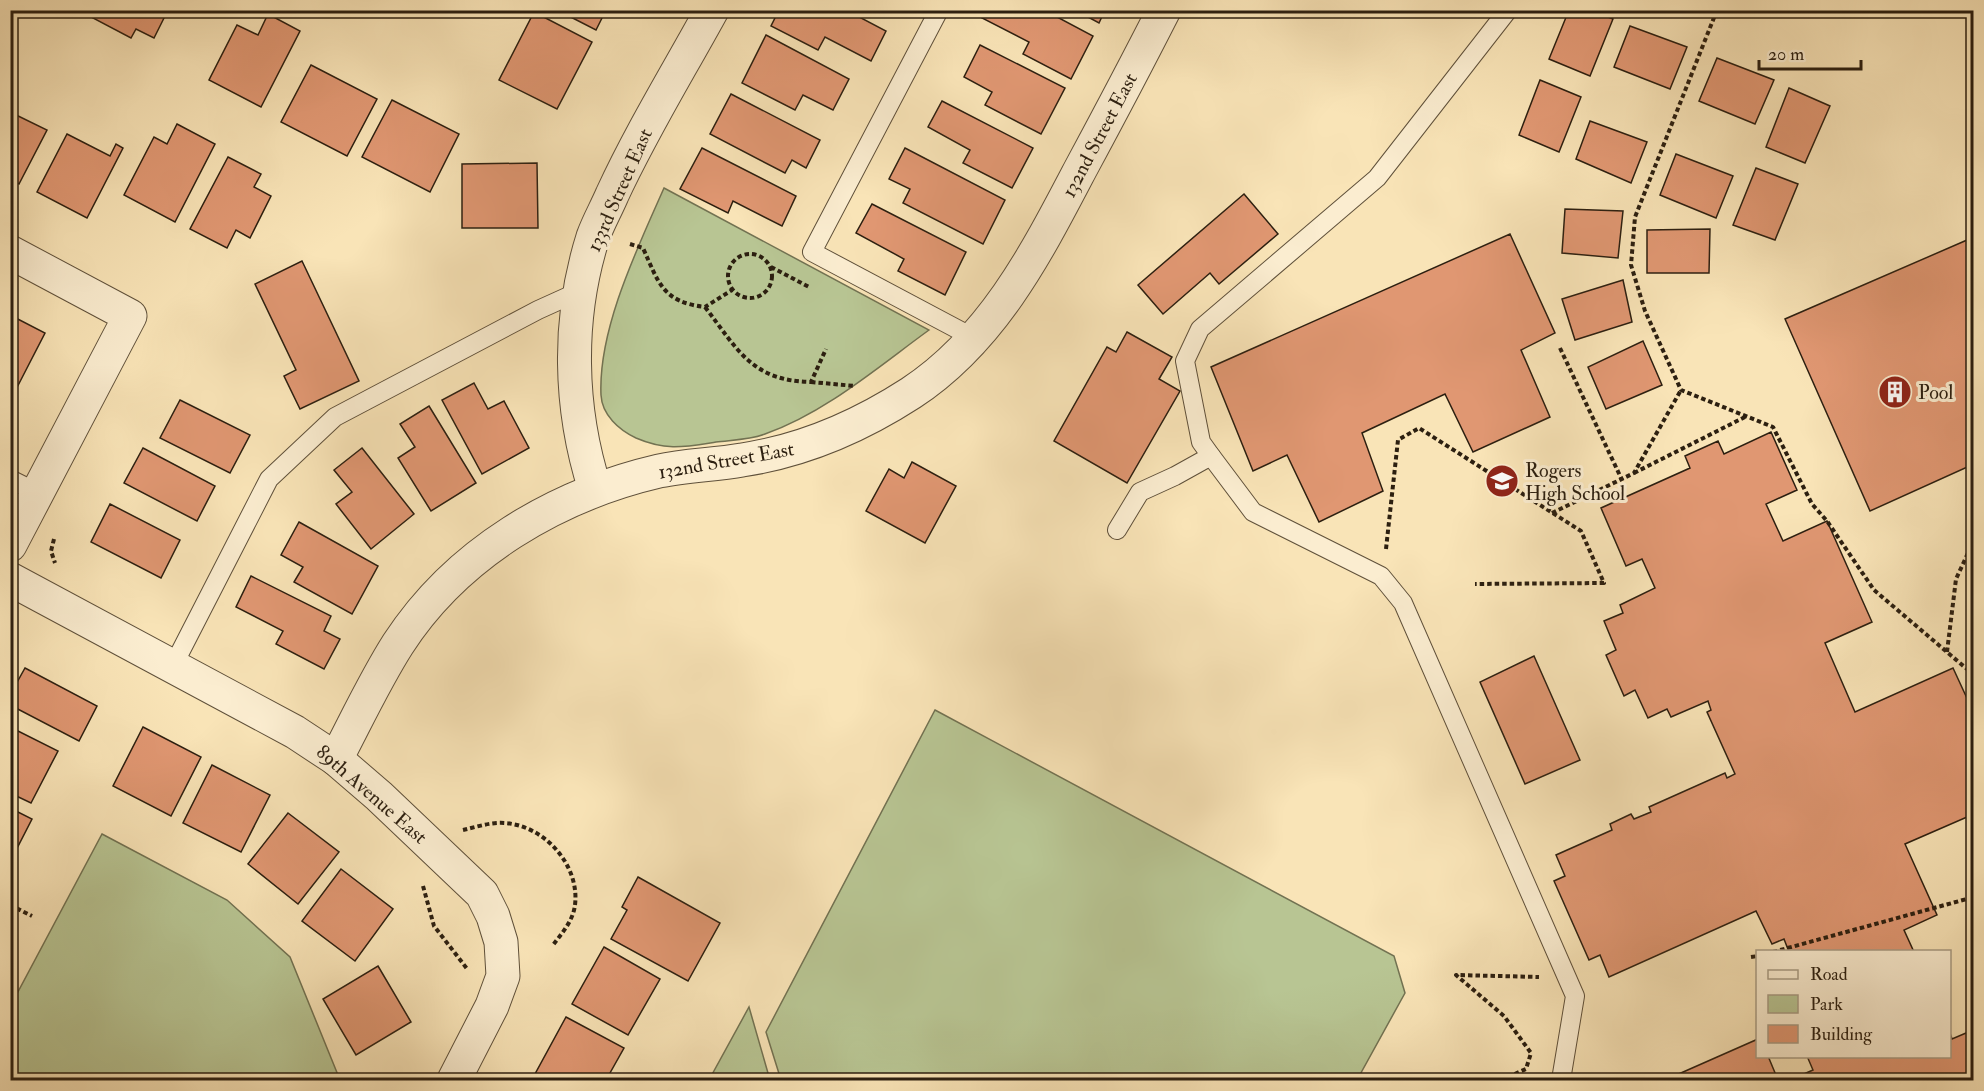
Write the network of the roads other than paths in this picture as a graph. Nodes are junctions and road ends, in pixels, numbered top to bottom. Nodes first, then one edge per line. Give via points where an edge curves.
1 (712, 10) edge
2 (939, 10) edge
3 (1164, 10) edge
4 (1508, 10) edge
5 (10, 252) edge
6 (580, 291) junction
7 (974, 338) junction
8 (1211, 456) junction
9 (24, 486) edge
10 (595, 489) junction
11 (1118, 530) dead end
12 (10, 545) edge
13 (10, 579) edge
14 (173, 666) junction
15 (336, 759) junction
16 (454, 1080) edge
17 (1561, 1080) edge

1 - 6 street, 133rd Street East via 625,166 594,236
2 - 7 lane via 812,252
3 - 7 street, 132nd Street East via 1038,249 1006,300
4 - 8 lane via 1377,178 1200,329 1185,361 1201,442
5 - 9 street via 130,316
6 - 10 street, 133rd Street East via 574,340 577,407
6 - 14 lane via 335,417 268,479
7 - 10 street, 132nd Street East via 913,391 854,426 800,447 744,460 661,470
8 - 11 lane via 1140,492
8 - 17 lane via 1253,512 1381,576 1403,603 1575,996
9 - 12 street
10 - 15 street, 132nd Street East via 546,511 502,539 463,570 426,608 399,643
13 - 14 street, 89th Avenue East
14 - 15 street, 89th Avenue East via 295,732
15 - 16 street, 89th Avenue East via 482,894 493,916 501,942 503,976

